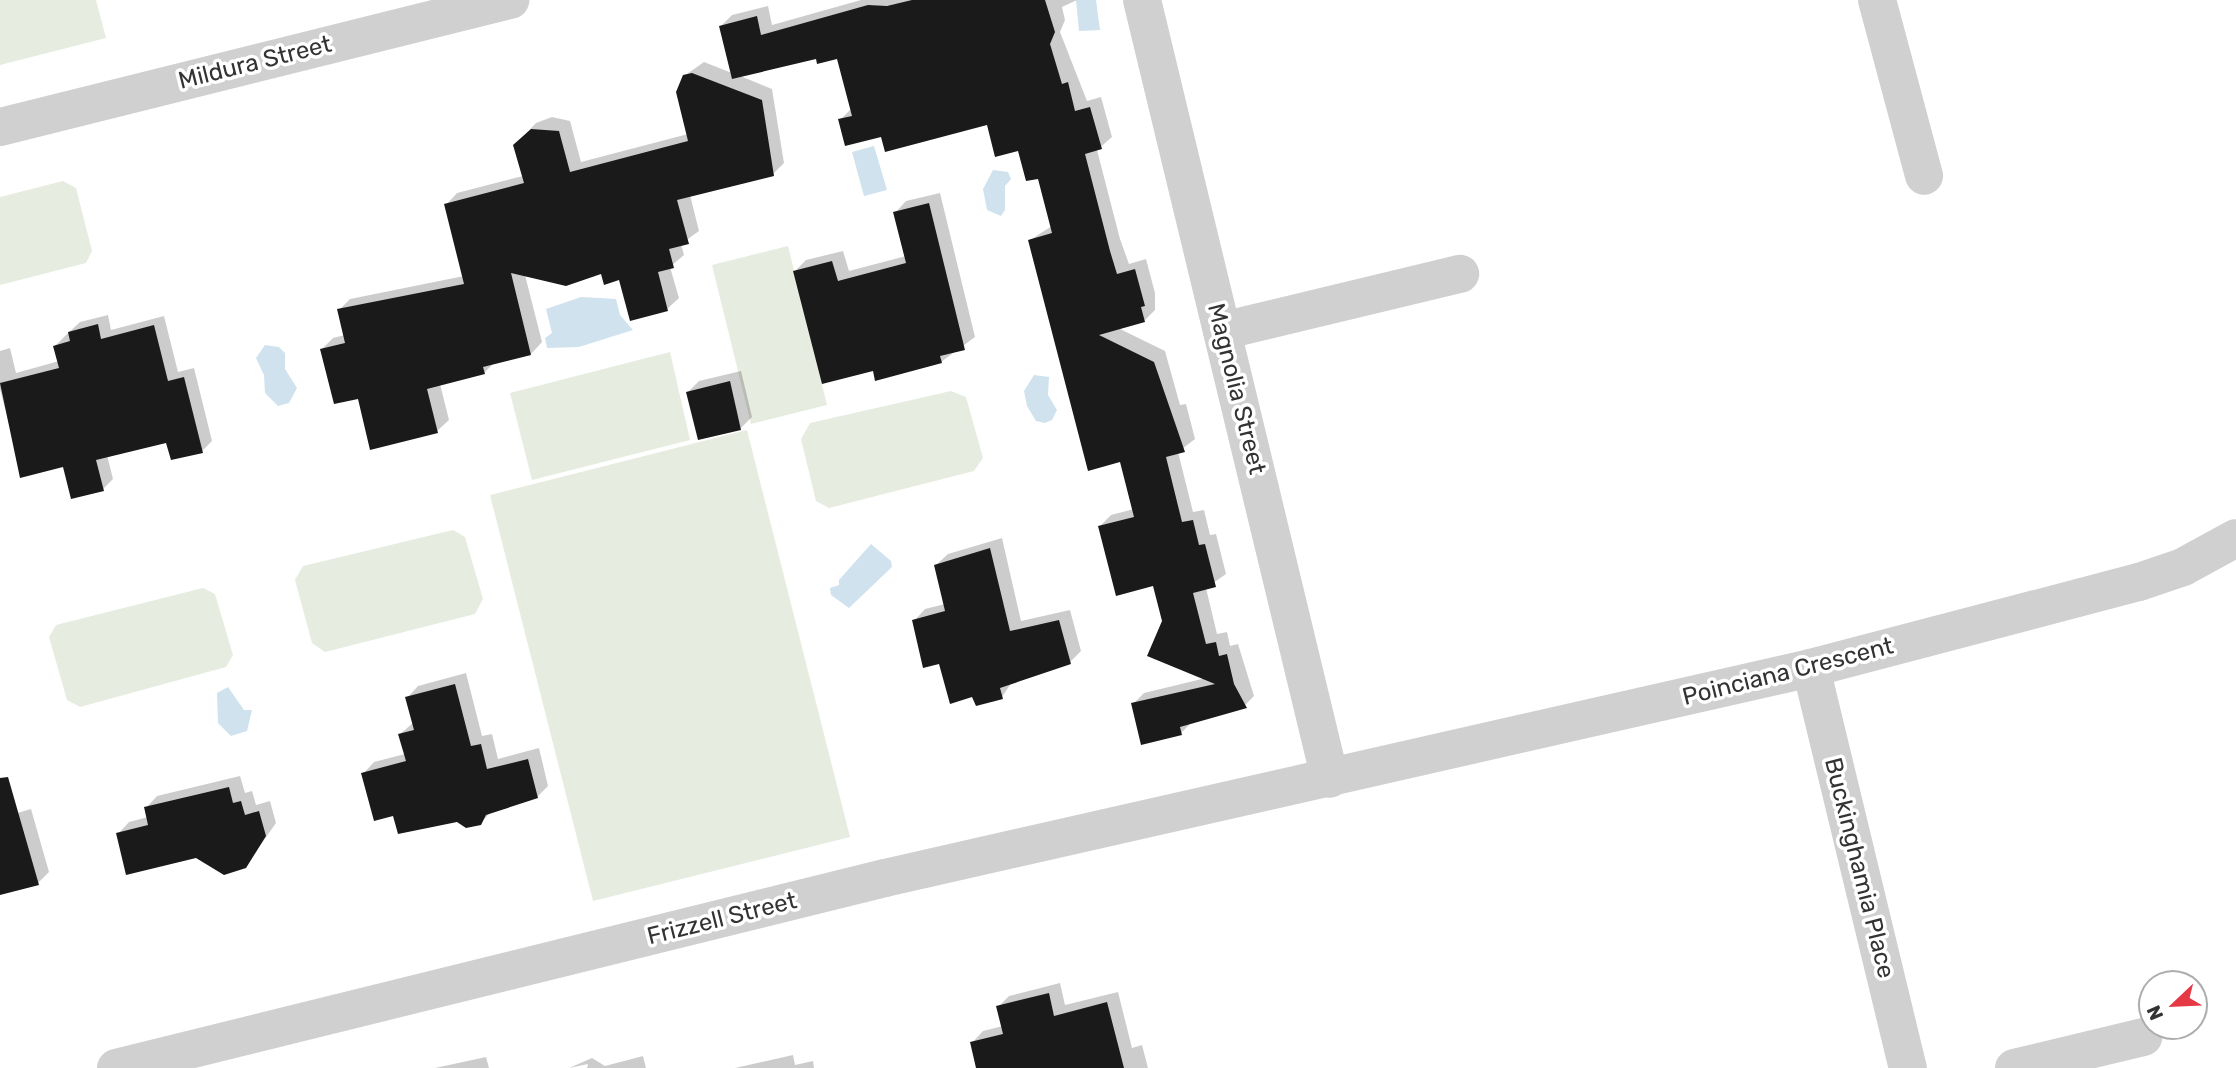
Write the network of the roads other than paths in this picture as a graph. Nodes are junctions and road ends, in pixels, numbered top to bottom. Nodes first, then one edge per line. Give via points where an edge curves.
1 (510, 0) edge
2 (1142, 0) edge
3 (1877, 0) edge
4 (0, 127) edge
5 (1924, 176) dead end
6 (1460, 274) dead end
7 (1222, 331) junction
8 (2236, 538) edge
9 (1811, 668) junction
10 (1330, 779) junction
11 (2138, 1038) edge
12 (116, 1068) edge
13 (1908, 1068) edge
14 (2014, 1068) edge

1 - 4 street, Mildura Street
2 - 7 street, Magnolia Street
3 - 5 street
6 - 7 street
7 - 10 street, Magnolia Street
8 - 9 street, Poinciana Crescent via 2183,567 2139,582
9 - 10 street, Poinciana Crescent
9 - 13 street, Buckinghamia Place
10 - 12 street, Frizzell Street via 885,878
11 - 14 street

